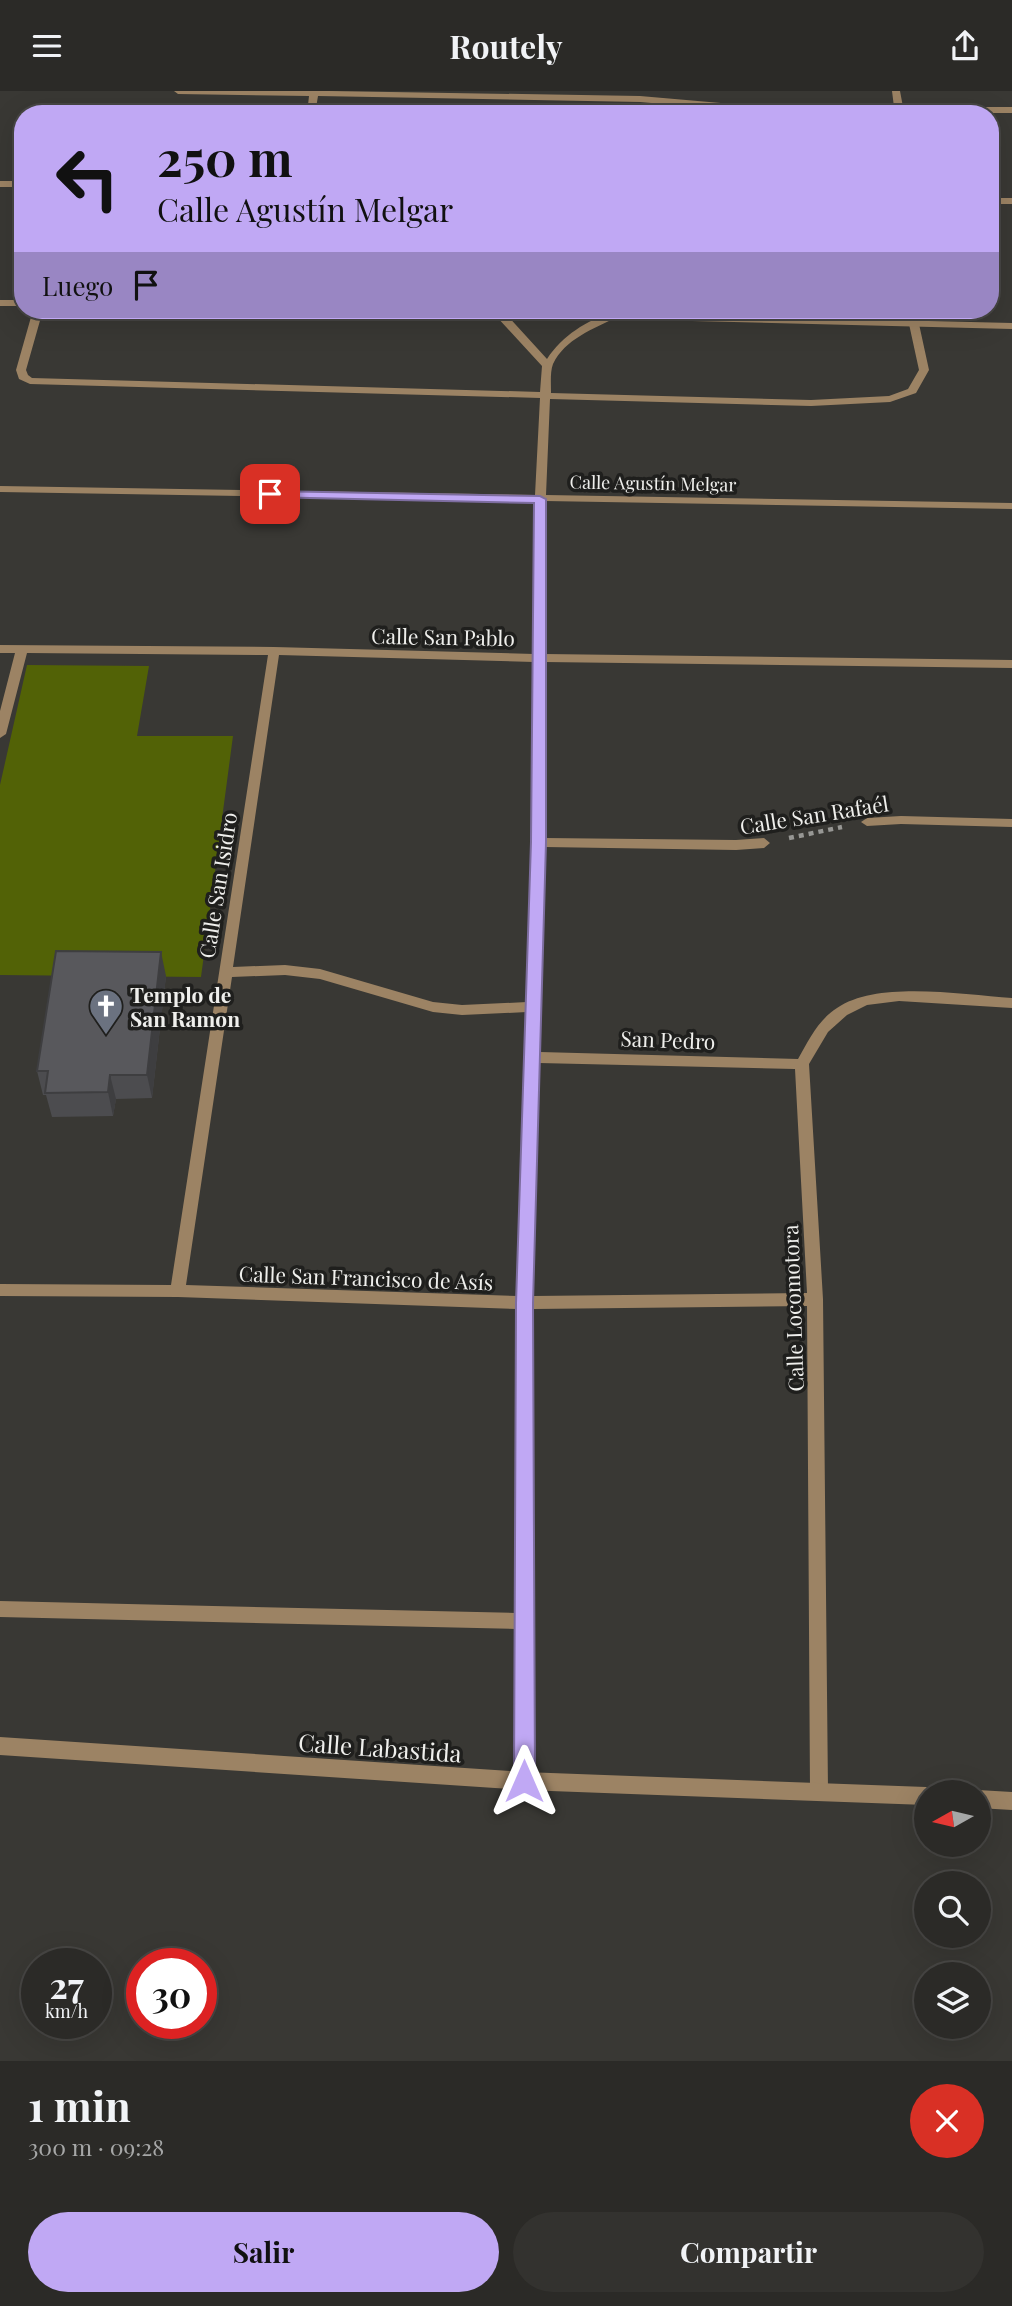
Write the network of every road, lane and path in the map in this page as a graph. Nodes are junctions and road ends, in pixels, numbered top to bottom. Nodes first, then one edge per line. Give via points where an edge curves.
1 (178, 91) edge
2 (314, 92) edge
3 (668, 105) edge
4 (35, 319) edge
5 (505, 319) edge
6 (605, 319) edge
7 (807, 319) edge
8 (914, 324) junction
9 (1012, 325) edge
10 (547, 366) junction
11 (546, 394) junction
12 (0, 489) edge
13 (540, 499) junction
14 (1012, 506) edge
15 (0, 649) edge
16 (22, 649) junction
17 (274, 651) junction
18 (539, 658) junction
19 (1012, 663) edge
20 (0, 734) edge
21 (867, 822) joint
22 (1012, 823) edge
23 (538, 842) junction
24 (764, 843) joint
25 (225, 972) junction
26 (1012, 1003) edge
27 (534, 1007) junction
28 (533, 1056) junction
29 (803, 1064) junction
30 (0, 1290) edge
31 (178, 1291) junction
32 (815, 1299) junction
33 (525, 1303) junction
34 (0, 1609) edge
35 (525, 1621) junction
36 (0, 1746) edge
37 (524, 1781) junction
38 (819, 1790) junction
39 (914, 1795) edge
40 (991, 1800) edge
41 (1012, 1801) edge

1 - 2 street
2 - 3 street via 493,101 640,99
4 - 11 street via 21,370 30,381
5 - 10 street
6 - 10 street via 576,333
7 - 8 street
8 - 9 street
8 - 11 street via 924,370 912,391 890,399 811,403
10 - 11 street
11 - 13 street
12 - 13 street, Calle Agustín Melgar
13 - 14 street, Calle Agustín Melgar
13 - 18 street
15 - 16 street, Calle San Pablo
16 - 17 street, Calle San Pablo
16 - 20 street
17 - 18 street, Calle San Pablo
17 - 25 street, Calle San Isidro
18 - 19 street, Calle San Pablo
18 - 23 street
21 - 22 street, Calle San Rafaél
21 - 24 path, Calle San Rafaél
23 - 24 street, Calle San Rafaél
23 - 27 street
25 - 27 street via 320,974 433,1007
25 - 31 street, Calle San Isidro
26 - 29 street via 899,996 865,1000 822,1028
27 - 28 street
28 - 29 street, San Pedro
28 - 33 street
29 - 32 street, Calle Locomotora
30 - 31 street, Calle San Francisco de Asís
31 - 33 street, Calle San Francisco de Asís
32 - 33 street, Calle San Francisco de Asís
32 - 38 street, Calle Locomotora
33 - 35 street
34 - 35 street
35 - 37 street
36 - 37 street, Calle Labastida
37 - 38 street, Calle Labastida
38 - 39 street, Calle Labastida
40 - 41 street

